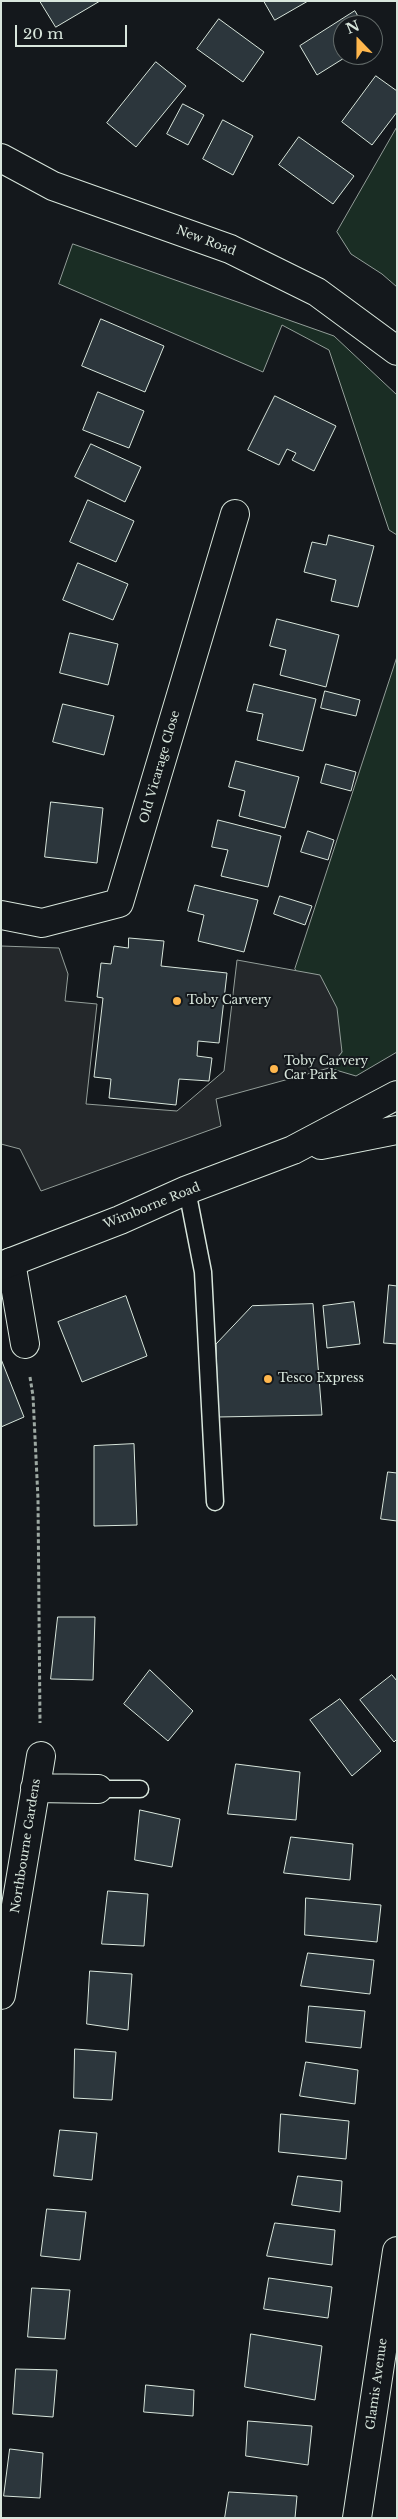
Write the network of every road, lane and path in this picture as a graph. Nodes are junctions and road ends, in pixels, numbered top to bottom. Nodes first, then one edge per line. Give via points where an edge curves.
1 (1, 158) edge
2 (397, 351) edge
3 (234, 514) dead end
4 (1, 916) edge
5 (397, 1095) edge
6 (397, 1130) edge
7 (293, 1150) junction
8 (187, 1190) junction
9 (6, 1264) edge
10 (25, 1344) joint
11 (215, 1502) dead end
12 (41, 1756) joint
13 (35, 1788) junction
14 (98, 1789) joint
15 (140, 1790) dead end
16 (1, 1995) edge
17 (397, 2251) edge
18 (357, 2518) edge

1 - 2 street, New Road via 53,186 230,248 317,292
3 - 4 street, Old Vicarage Close via 120,903 42,923
5 - 7 street, Wimborne Road
6 - 7 street, Wimborne Road
7 - 8 street, Wimborne Road
8 - 9 street, Wimborne Road
8 - 11 lane via 203,1272
9 - 10 street, Wimborne Road
10 - 12 path via 33,1396 38,1499
12 - 13 street, Northbourne Gardens
13 - 14 street
13 - 16 street, Northbourne Gardens
14 - 15 lane
17 - 18 street, Glamis Avenue

